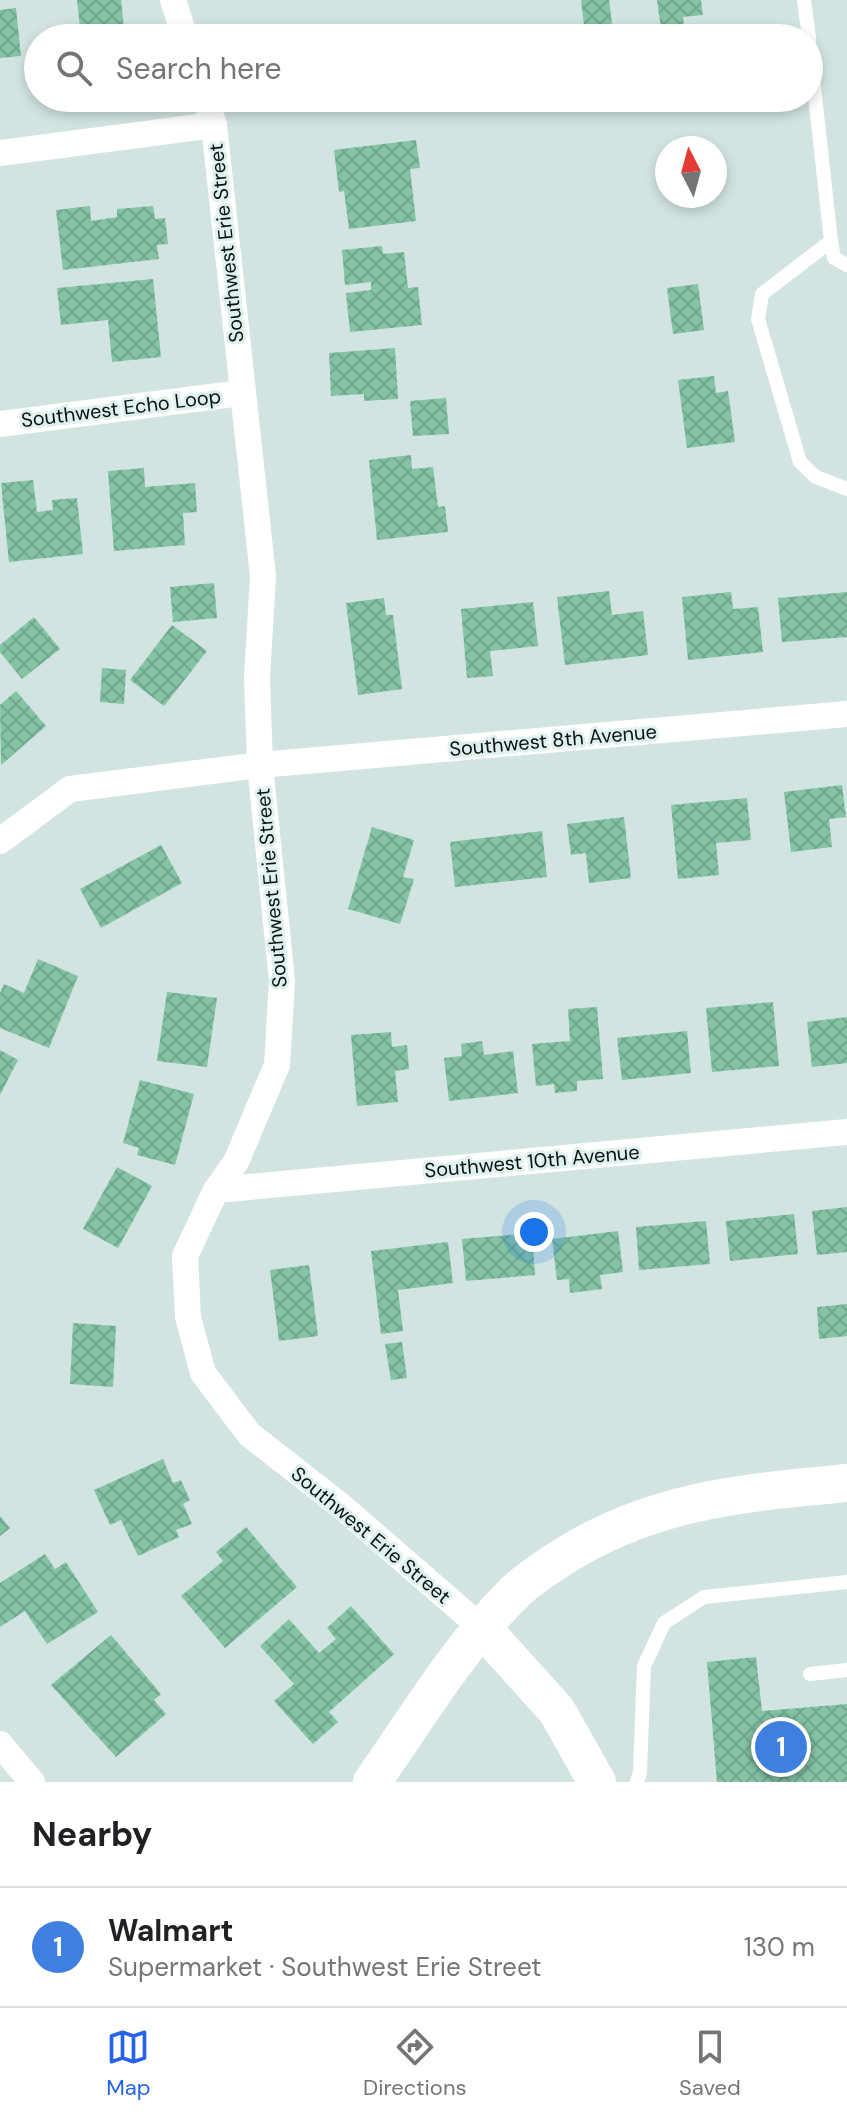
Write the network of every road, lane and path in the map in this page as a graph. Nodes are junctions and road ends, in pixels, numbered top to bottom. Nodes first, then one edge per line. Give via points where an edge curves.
1 (173, 0) edge
2 (804, 0) edge
3 (181, 24) edge
4 (807, 24) edge
5 (210, 112) edge
6 (817, 112) edge
7 (214, 125) junction
8 (0, 153) edge
9 (831, 241) junction
10 (847, 265) edge
11 (241, 393) junction
12 (0, 424) edge
13 (847, 489) edge
14 (847, 714) edge
15 (260, 765) junction
16 (0, 841) edge
17 (847, 1132) edge
18 (216, 1190) junction
19 (847, 1483) edge
20 (847, 1582) edge
21 (483, 1629) junction
22 (847, 1670) edge
23 (810, 1674) dead end
24 (0, 1744) edge
25 (32, 1782) edge
26 (372, 1782) edge
27 (597, 1782) edge
28 (637, 1782) edge

1 - 3 street
2 - 4 lane
5 - 7 street, Southwest Erie Street
6 - 9 lane
7 - 8 street
7 - 11 street, Southwest Erie Street
9 - 10 lane via 834,258
9 - 13 lane via 762,294 758,319 800,462 816,477
11 - 12 street, Southwest Echo Loop
11 - 15 street, Southwest Erie Street via 263,576 257,678
14 - 15 street, Southwest 8th Avenue
15 - 16 street, Southwest 8th Avenue via 70,789
15 - 18 street, Southwest Erie Street via 282,981 277,1065 236,1162
17 - 18 street, Southwest 10th Avenue
18 - 21 street, Southwest Erie Street via 185,1256 188,1317 203,1373 249,1434
19 - 21 street via 683,1504 623,1525 541,1571
20 - 28 lane via 704,1597 664,1623 644,1666
21 - 26 street
21 - 27 street, Southwest Erie Street via 557,1711
22 - 23 lane
24 - 25 street

